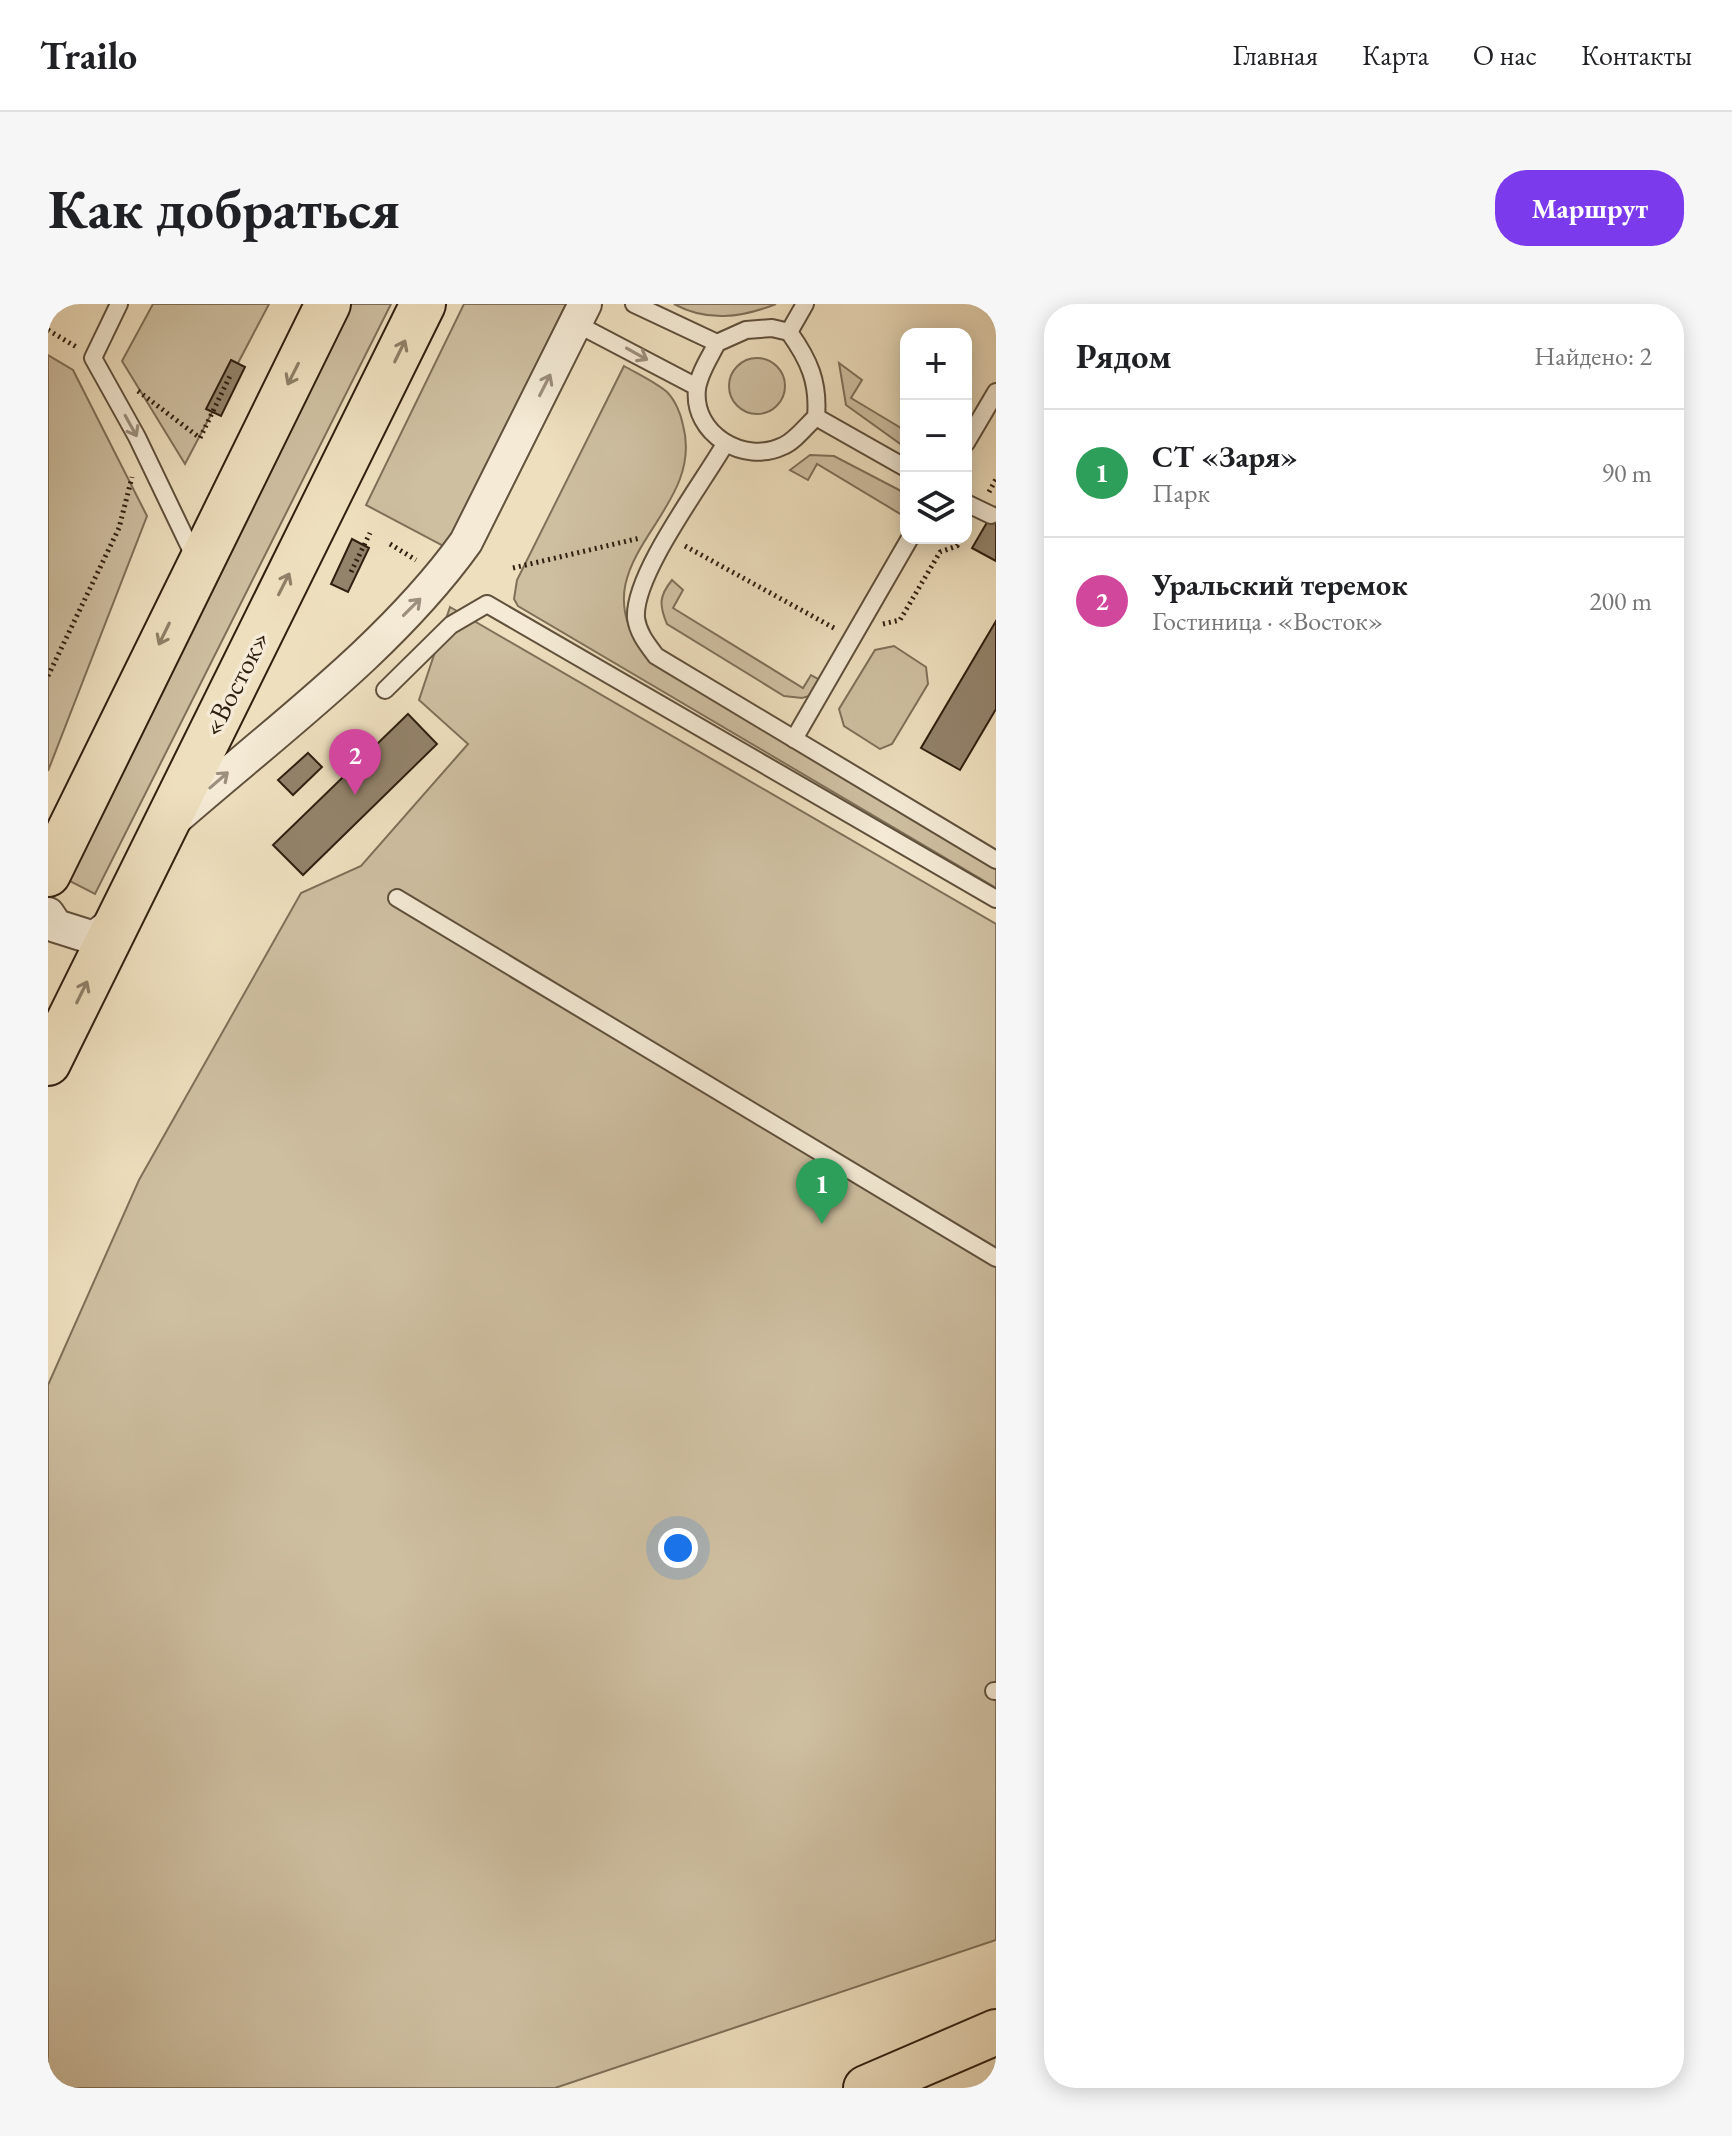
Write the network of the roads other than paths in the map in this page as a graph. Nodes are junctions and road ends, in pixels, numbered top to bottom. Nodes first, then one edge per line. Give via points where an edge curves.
1 (119, 304) edge
2 (328, 304) edge
3 (423, 304) edge
4 (634, 304) edge
5 (805, 304) edge
6 (580, 313) edge
7 (789, 332) junction
8 (717, 343) junction
9 (697, 387) junction
10 (996, 392) edge
11 (816, 417) junction
12 (972, 433) edge
13 (725, 444) junction
14 (900, 465) edge
15 (972, 506) edge
16 (991, 515) dead end
17 (907, 544) edge
18 (198, 564) junction
19 (385, 690) dead end
20 (794, 739) junction
21 (160, 832) junction
22 (996, 860) edge
23 (48, 874) edge
24 (397, 898) dead end
25 (996, 899) edge
26 (48, 914) edge
27 (118, 919) junction
28 (48, 1063) edge
29 (996, 1258) edge
30 (996, 2032) edge
31 (879, 2085) edge

1 -> 18 lane via 93,358
2 -> 18 main road
21 -> 3 main road, «Восток»
4 - 8 lane
5 - 7 lane
6 -> 9 lane
21 -> 6 street via 377,643 442,576 466,542
7 - 8 lane via 746,330
7 - 11 lane via 814,375
8 - 9 lane
9 - 13 lane via 703,420
10 - 12 lane
11 - 13 lane via 784,446 744,452
11 - 14 lane
13 - 20 lane via 667,539 637,598 636,619 641,637 656,656
15 - 16 lane
17 - 20 lane
18 -> 23 main road
19 - 25 lane via 451,625 487,604
20 - 22 lane
21 - 27 main road, «Восток»
24 - 29 lane
26 - 27 street via 56,926 94,938
28 -> 27 main road, «Восток»
30 - 31 main road

